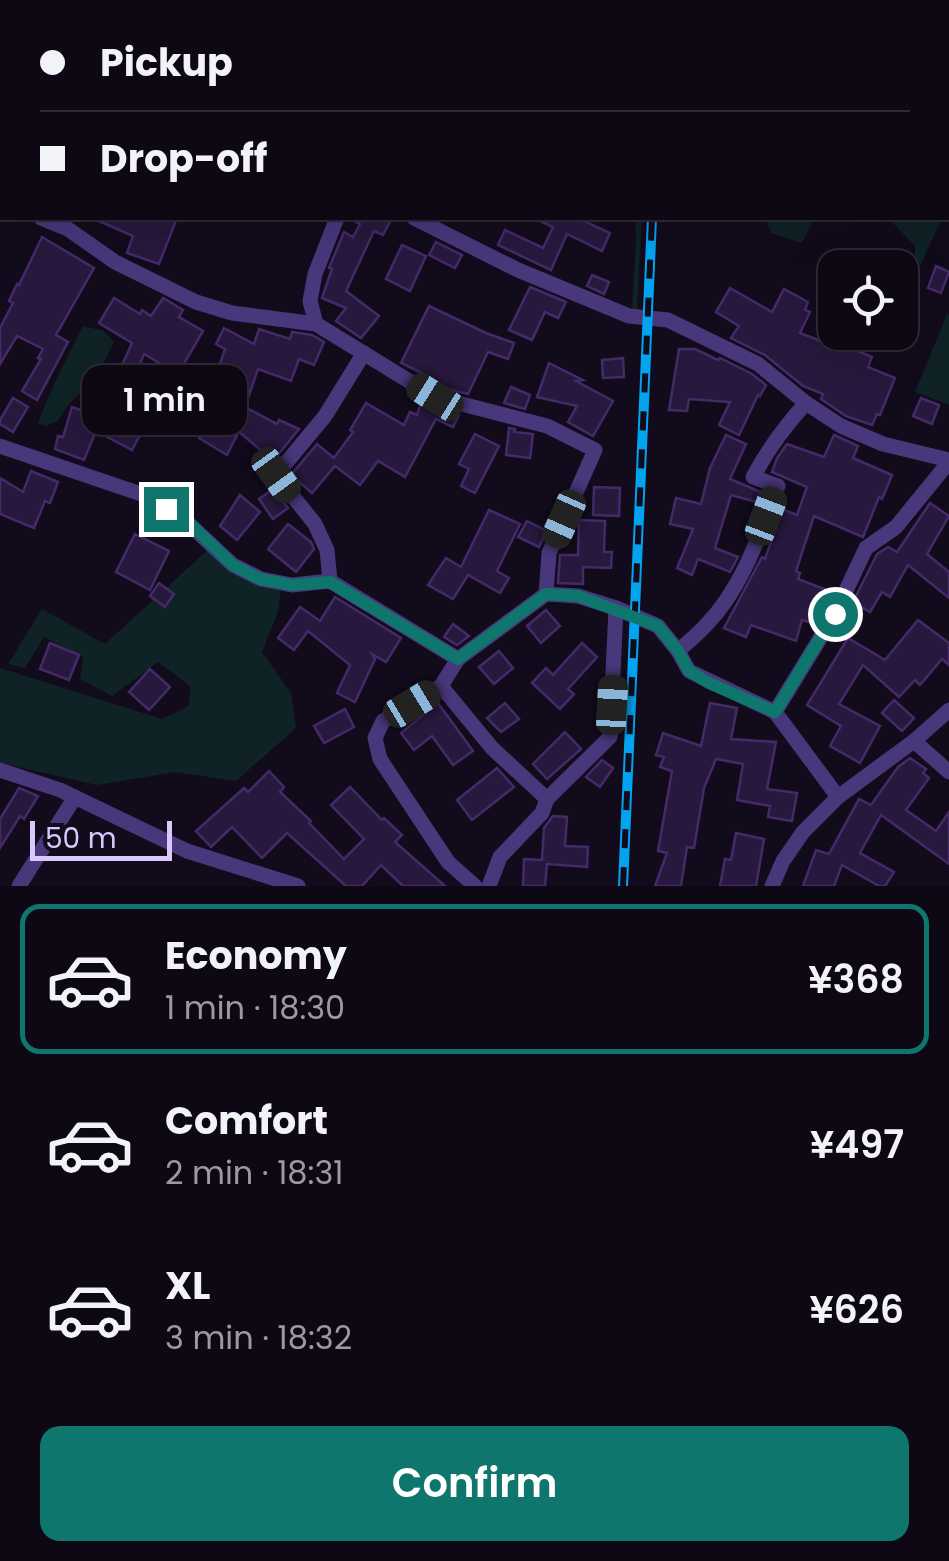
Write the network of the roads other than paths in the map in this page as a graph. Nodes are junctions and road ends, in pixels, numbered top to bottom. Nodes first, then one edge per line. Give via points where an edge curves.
1 (46, 220) edge
2 (335, 220) edge
3 (418, 220) edge
4 (316, 324) junction
5 (364, 353) junction
6 (806, 404) junction
7 (0, 446) edge
8 (949, 461) edge
9 (330, 582) junction
10 (546, 594) junction
11 (616, 608) junction
12 (678, 651) junction
13 (458, 659) junction
14 (441, 686) junction
15 (949, 710) edge
16 (775, 712) junction
17 (914, 741) junction
18 (0, 770) edge
19 (949, 772) edge
20 (76, 797) junction
21 (838, 797) junction
22 (547, 799) junction
23 (20, 886) edge
24 (298, 886) edge
25 (475, 886) edge
26 (489, 886) edge
27 (772, 886) edge

1 - 4 street via 196,302
2 - 4 street via 310,301
3 - 6 street via 629,316 668,320 758,364
4 - 5 street
5 - 9 street via 325,416 276,475 315,524 327,550
5 - 10 street via 435,397 547,426 596,450 549,553
6 - 8 street via 883,444
6 - 12 street via 753,477 778,486 733,589
7 - 9 street via 141,494 260,579
8 - 16 street via 896,526 866,548
9 - 13 street
10 - 11 street
10 - 13 street
11 - 12 street via 658,626
11 - 22 street via 610,737
12 - 16 street via 689,671
13 - 14 street
14 - 22 street via 492,748
14 - 25 street via 383,721 375,738 380,759 448,862
15 - 17 street
16 - 21 street
17 - 19 street
17 - 21 street
18 - 20 street
20 - 23 street
20 - 24 street via 187,851
21 - 27 street via 803,832
22 - 26 street via 500,857

